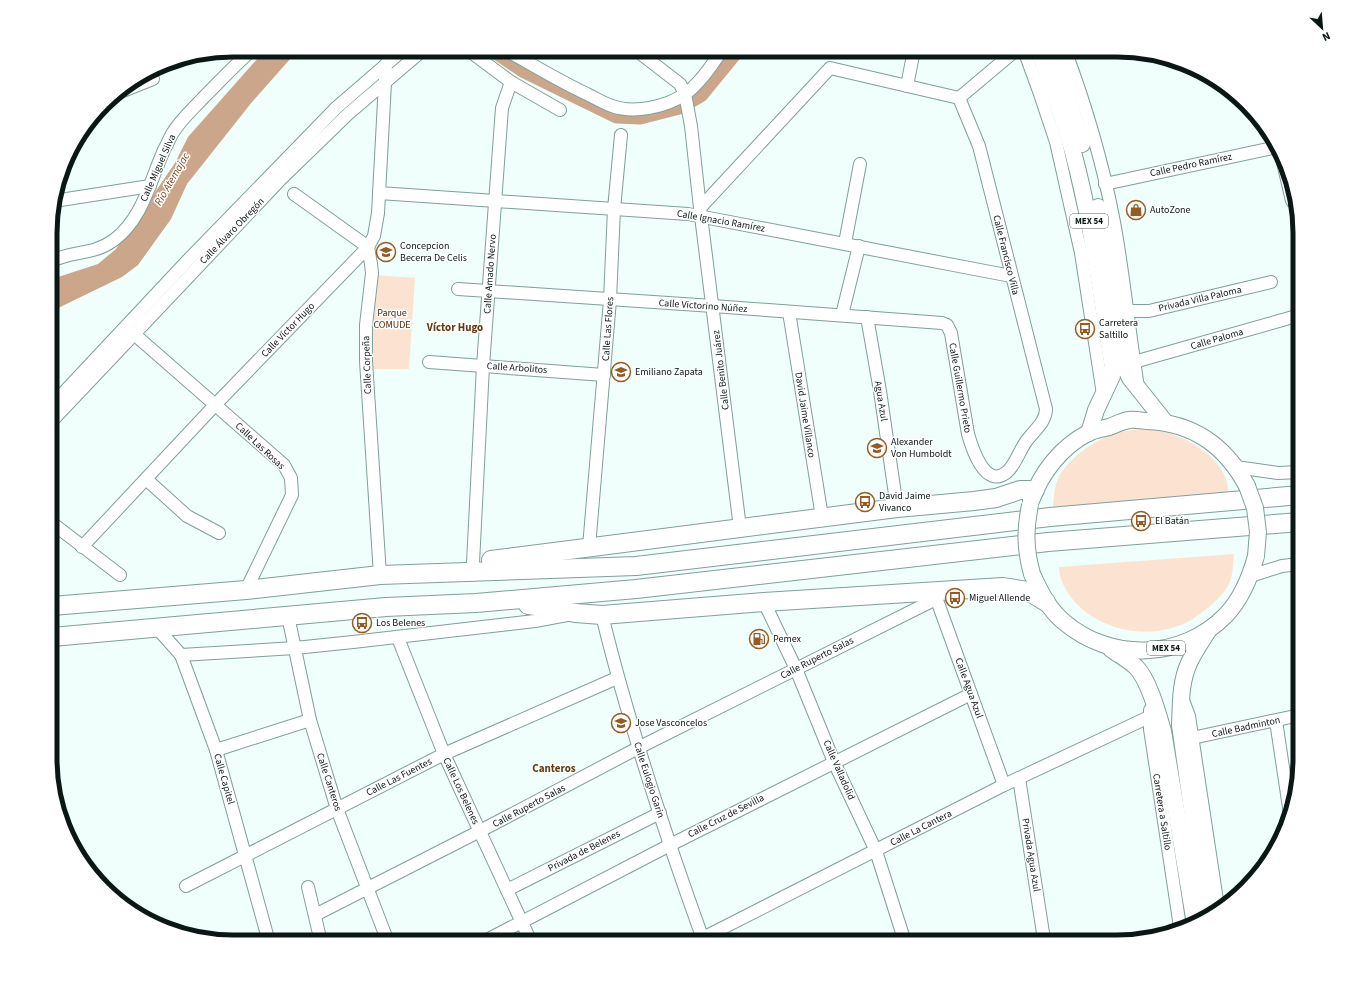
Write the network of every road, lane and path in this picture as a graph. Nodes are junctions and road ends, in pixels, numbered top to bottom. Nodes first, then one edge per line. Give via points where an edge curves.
1 (245, 57) edge
2 (394, 57) edge
3 (415, 57) edge
4 (477, 57) edge
5 (519, 57) edge
6 (645, 57) edge
7 (717, 57) edge
8 (913, 57) edge
9 (1008, 57) edge
10 (1027, 57) edge
11 (1041, 57) edge
12 (1054, 57) edge
13 (1068, 57) edge
14 (386, 64) junction
15 (153, 79) dead end
16 (145, 81) edge
17 (385, 82) junction
18 (511, 82) junction
19 (907, 86) junction
20 (685, 94) junction
21 (958, 98) junction
22 (560, 110) dead end
23 (621, 135) dead end
24 (1271, 148) edge
25 (860, 164) dead end
26 (1105, 184) junction
27 (150, 186) junction
28 (379, 193) junction
29 (294, 194) dead end
30 (60, 200) edge
31 (495, 201) junction
32 (614, 209) junction
33 (700, 212) junction
34 (845, 243) junction
35 (859, 246) junction
36 (368, 247) junction
37 (57, 259) edge
38 (1011, 276) junction
39 (1272, 282) dead end
40 (458, 289) dead end
41 (488, 291) junction
42 (610, 300) junction
43 (713, 306) junction
44 (1128, 311) junction
45 (789, 312) junction
46 (842, 315) junction
47 (867, 317) junction
48 (1293, 317) edge
49 (947, 325) joint
50 (134, 334) junction
51 (429, 362) dead end
52 (1134, 362) junction
53 (483, 366) junction
54 (604, 375) junction
55 (1139, 390) junction
56 (1103, 394) junction
57 (57, 400) edge
58 (215, 405) junction
59 (57, 416) edge
60 (1165, 422) junction
61 (1089, 433) junction
62 (1236, 467) junction
63 (985, 472) joint
64 (1293, 472) edge
65 (146, 479) junction
66 (1293, 496) edge
67 (1032, 497) junction
68 (897, 508) junction
69 (822, 517) junction
70 (1293, 523) edge
71 (57, 527) edge
72 (740, 528) junction
73 (219, 533) dead end
74 (589, 547) junction
75 (82, 548) junction
76 (473, 563) junction
77 (1293, 565) edge
78 (421, 573) junction
79 (120, 575) dead end
80 (380, 575) junction
81 (1250, 576) junction
82 (246, 590) junction
83 (935, 595) junction
84 (57, 601) edge
85 (764, 602) junction
86 (1046, 602) junction
87 (476, 603) junction
88 (85, 604) junction
89 (57, 606) edge
90 (575, 613) junction
91 (602, 615) junction
92 (288, 616) junction
93 (156, 627) junction
94 (1209, 630) junction
95 (100, 632) junction
96 (57, 636) edge
97 (398, 638) junction
98 (1106, 646) junction
99 (57, 647) edge
100 (295, 648) junction
101 (181, 655) junction
102 (796, 669) junction
103 (617, 678) junction
104 (970, 694) junction
105 (1181, 695) junction
106 (1152, 697) junction
107 (1149, 717) junction
108 (1293, 717) edge
109 (310, 720) junction
110 (1276, 721) junction
111 (1192, 738) junction
112 (638, 748) junction
113 (216, 750) junction
114 (444, 754) junction
115 (834, 762) junction
116 (1019, 778) junction
117 (1004, 785) junction
118 (1288, 801) edge
119 (337, 809) junction
120 (660, 813) junction
121 (1200, 828) junction
122 (480, 831) junction
123 (670, 845) junction
124 (876, 851) junction
125 (245, 856) junction
126 (186, 886) dead end
127 (308, 887) dead end
128 (368, 889) junction
129 (507, 890) junction
130 (1217, 904) edge
131 (1207, 910) edge
132 (315, 915) junction
133 (1194, 918) edge
134 (522, 921) junction
135 (1180, 924) edge
136 (1043, 933) dead end
137 (267, 935) edge
138 (319, 935) edge
139 (385, 935) edge
140 (496, 935) edge
141 (528, 935) edge
142 (698, 935) edge
143 (712, 935) edge
144 (903, 935) edge

1 - 27 street, Calle Miguel Silva via 172,134
2 - 14 street, Calle Álvaro Obregón
3 - 17 street, Calle Álvaro Obregón
4 - 18 street
5 - 20 street via 612,106 628,109 646,108 669,102
6 - 20 street via 680,84
7 - 20 street via 704,75
8 - 19 street
9 - 21 street
10 - 56 street via 1056,142 1081,253
11 - 56 main road, MEX 54 via 1073,151 1091,230 1113,368
12 - 55 main road, MEX 54 via 1083,147 1095,195 1124,366
13 - 26 street
14 - 17 street, Calle Víctor Hugo
14 - 57 street, Calle Álvaro Obregón via 337,107
15 - 16 street
17 - 28 street, Calle Víctor Hugo
17 - 50 street, Calle Álvaro Obregón via 281,179
18 - 22 street
18 - 31 street, Calle Amado Nervo via 502,108
19 - 21 street
19 - 33 street via 830,68
20 - 33 street, Calle Benito Juárez
21 - 38 street, Calle Francisco Villa via 979,146
23 - 32 street, Calle Las Flores
24 - 26 street, Calle Pedro Ramírez
25 - 34 street
26 - 44 street via 1114,222
27 - 30 street
27 - 37 street, Calle Miguel Silva via 137,214 115,239 102,248 88,253
28 - 31 street, Calle Ignacio Ramírez
28 - 36 street, Calle Víctor Hugo via 374,236
29 - 36 street
31 - 32 street, Calle Ignacio Ramírez
31 - 41 street, Calle Amado Nervo
32 - 33 street, Calle Ignacio Ramírez via 688,214
32 - 42 street, Calle Las Flores
33 - 34 street, Calle Ignacio Ramírez
33 - 43 street, Calle Benito Juárez
34 - 35 street, Calle Ignacio Ramírez
35 - 38 street, Calle Ignacio Ramírez
35 - 46 street
36 - 58 street, Calle Víctor Hugo
36 - 80 street, Calle Corpeña via 372,273 366,325 366,362
38 - 63 street, Calle Francisco Villa via 1046,413 1007,471 997,476
39 - 44 street, Privada Villa Paloma via 1148,311
40 - 41 street, Calle Victorino Núñez
41 - 42 street, Calle Victorino Núñez
41 - 53 street, Calle Amado Nervo
42 - 43 street, Calle Victorino Núñez
42 - 54 street, Calle Las Flores
43 - 45 street, Calle Victorino Núñez
43 - 72 street, Calle Benito Juárez
44 - 52 street
45 - 46 street, Calle Victorino Núñez
45 - 69 street, David Jaime Villanco
46 - 47 street, Calle Victorino Núñez
47 - 49 street, Calle Victorino Núñez via 938,322
47 - 68 street, Agua Azul
48 - 52 street, Calle Paloma
49 - 63 street, Calle Guillermo Prieto via 951,333 968,434
50 - 58 street, Calle Las Rosas
50 - 59 street, Calle Álvaro Obregón
51 - 53 street, Calle Arbolitos
52 - 55 street
53 - 54 street, Calle Arbolitos
53 - 76 street, Calle Amado Nervo
54 - 74 street, Calle Las Flores
55 - 60 main road, MEX 54
56 - 61 main road, MEX 54
58 - 65 street, Calle Víctor Hugo
58 - 82 street, Calle Las Rosas via 284,465 291,478 292,495
60 - 61 main road, MEX 54 via 1129,420
60 - 62 main road, MEX 54 via 1202,436 1225,454
61 - 67 main road, MEX 54 via 1072,443 1057,457 1044,473
62 - 64 street via 1278,473
62 - 81 main road, MEX 54, bridge via 1255,508 1258,532 1256,556
65 - 73 street via 187,516
65 - 75 street, Calle Víctor Hugo
66 - 78 highway via 1050,517 636,566
67 - 68 highway via 1020,490 996,498
67 - 86 main road, MEX 54, bridge via 1026,527 1026,549 1032,574
68 - 69 highway
69 - 72 highway
70 - 87 highway via 1048,542 636,589
71 - 75 street
72 - 74 highway
74 - 76 highway
75 - 79 street
76 - 78 highway
77 - 81 street
78 - 80 highway
80 - 82 highway
81 - 94 main road, MEX 54 via 1231,609
82 - 88 highway
83 - 85 highway
83 - 86 highway via 1003,587 1028,591
83 - 102 street, Calle Ruperto Salas
83 - 104 street, Calle Agua Azul
84 - 88 highway
85 - 91 highway
85 - 102 street, Calle Valladolid
86 - 98 main road, MEX 54 via 1068,625 1083,636
87 - 90 highway via 518,604
87 - 92 highway via 386,607
88 - 89 highway
90 - 91 highway
90 - 97 street via 535,622
91 - 103 street, Calle Eulogio Garin
92 - 93 highway
92 - 100 street, Calle Canteros
93 - 95 highway
93 - 101 street, Calle Capitel
94 - 98 main road, MEX 54 via 1185,643 1159,650 1132,651
94 - 105 main road, MEX 54 via 1188,665
95 - 96 highway
95 - 99 highway
97 - 100 street
97 - 114 street, Calle Los Belenes
98 - 106 main road, Carretera a Saltillo / MEX 54 via 1137,668
100 - 101 street
100 - 109 street, Calle Canteros
101 - 113 street, Calle Capitel
102 - 112 street, Calle Ruperto Salas
102 - 115 street, Calle Valladolid
103 - 112 street, Calle Eulogio Garin
103 - 114 street, Calle Las Fuentes
104 - 115 street, Calle Cruz de Sevilla
104 - 117 street, Calle Agua Azul
105 - 111 street via 1189,716
105 - 121 main road, MEX 54 via 1180,725
106 - 107 street, Carretera a Saltillo
106 - 133 main road, Carretera a Saltillo / MEX 54 via 1163,731
107 - 116 street, Calle La Cantera
107 - 135 street, Carretera a Saltillo
108 - 110 street, Calle Badminton
109 - 113 street
109 - 119 street, Calle Canteros
110 - 111 street, Calle Badminton
110 - 118 street
111 - 121 street
112 - 120 street, Calle Eulogio Garin
112 - 122 street, Calle Ruperto Salas
113 - 125 street, Calle Capitel
114 - 119 street, Calle Las Fuentes
114 - 122 street, Calle Los Belenes
115 - 123 street, Calle Cruz de Sevilla
115 - 124 street, Calle Valladolid
116 - 117 street, Calle La Cantera
116 - 136 street, Privada Agua Azul
117 - 124 street, Calle La Cantera
119 - 125 street, Calle Las Fuentes
119 - 128 street, Calle Canteros
120 - 123 street, Calle Eulogio Garin
120 - 129 street, Privada de Belenes
121 - 130 street
121 - 131 main road, MEX 54
122 - 128 street, Calle Ruperto Salas
122 - 129 street, Calle Los Belenes
123 - 134 street, Calle Cruz de Sevilla
123 - 142 street, Calle Eulogio Garin
124 - 143 street, Calle La Cantera
124 - 144 street, Calle Valladolid
125 - 126 street, Calle Las Fuentes
125 - 137 street, Calle Capitel
127 - 132 street
128 - 132 street, Calle Ruperto Salas
128 - 139 street, Calle Canteros
129 - 134 street, Calle Los Belenes
132 - 138 street
134 - 140 street, Calle Cruz de Sevilla
134 - 141 street, Calle Los Belenes

